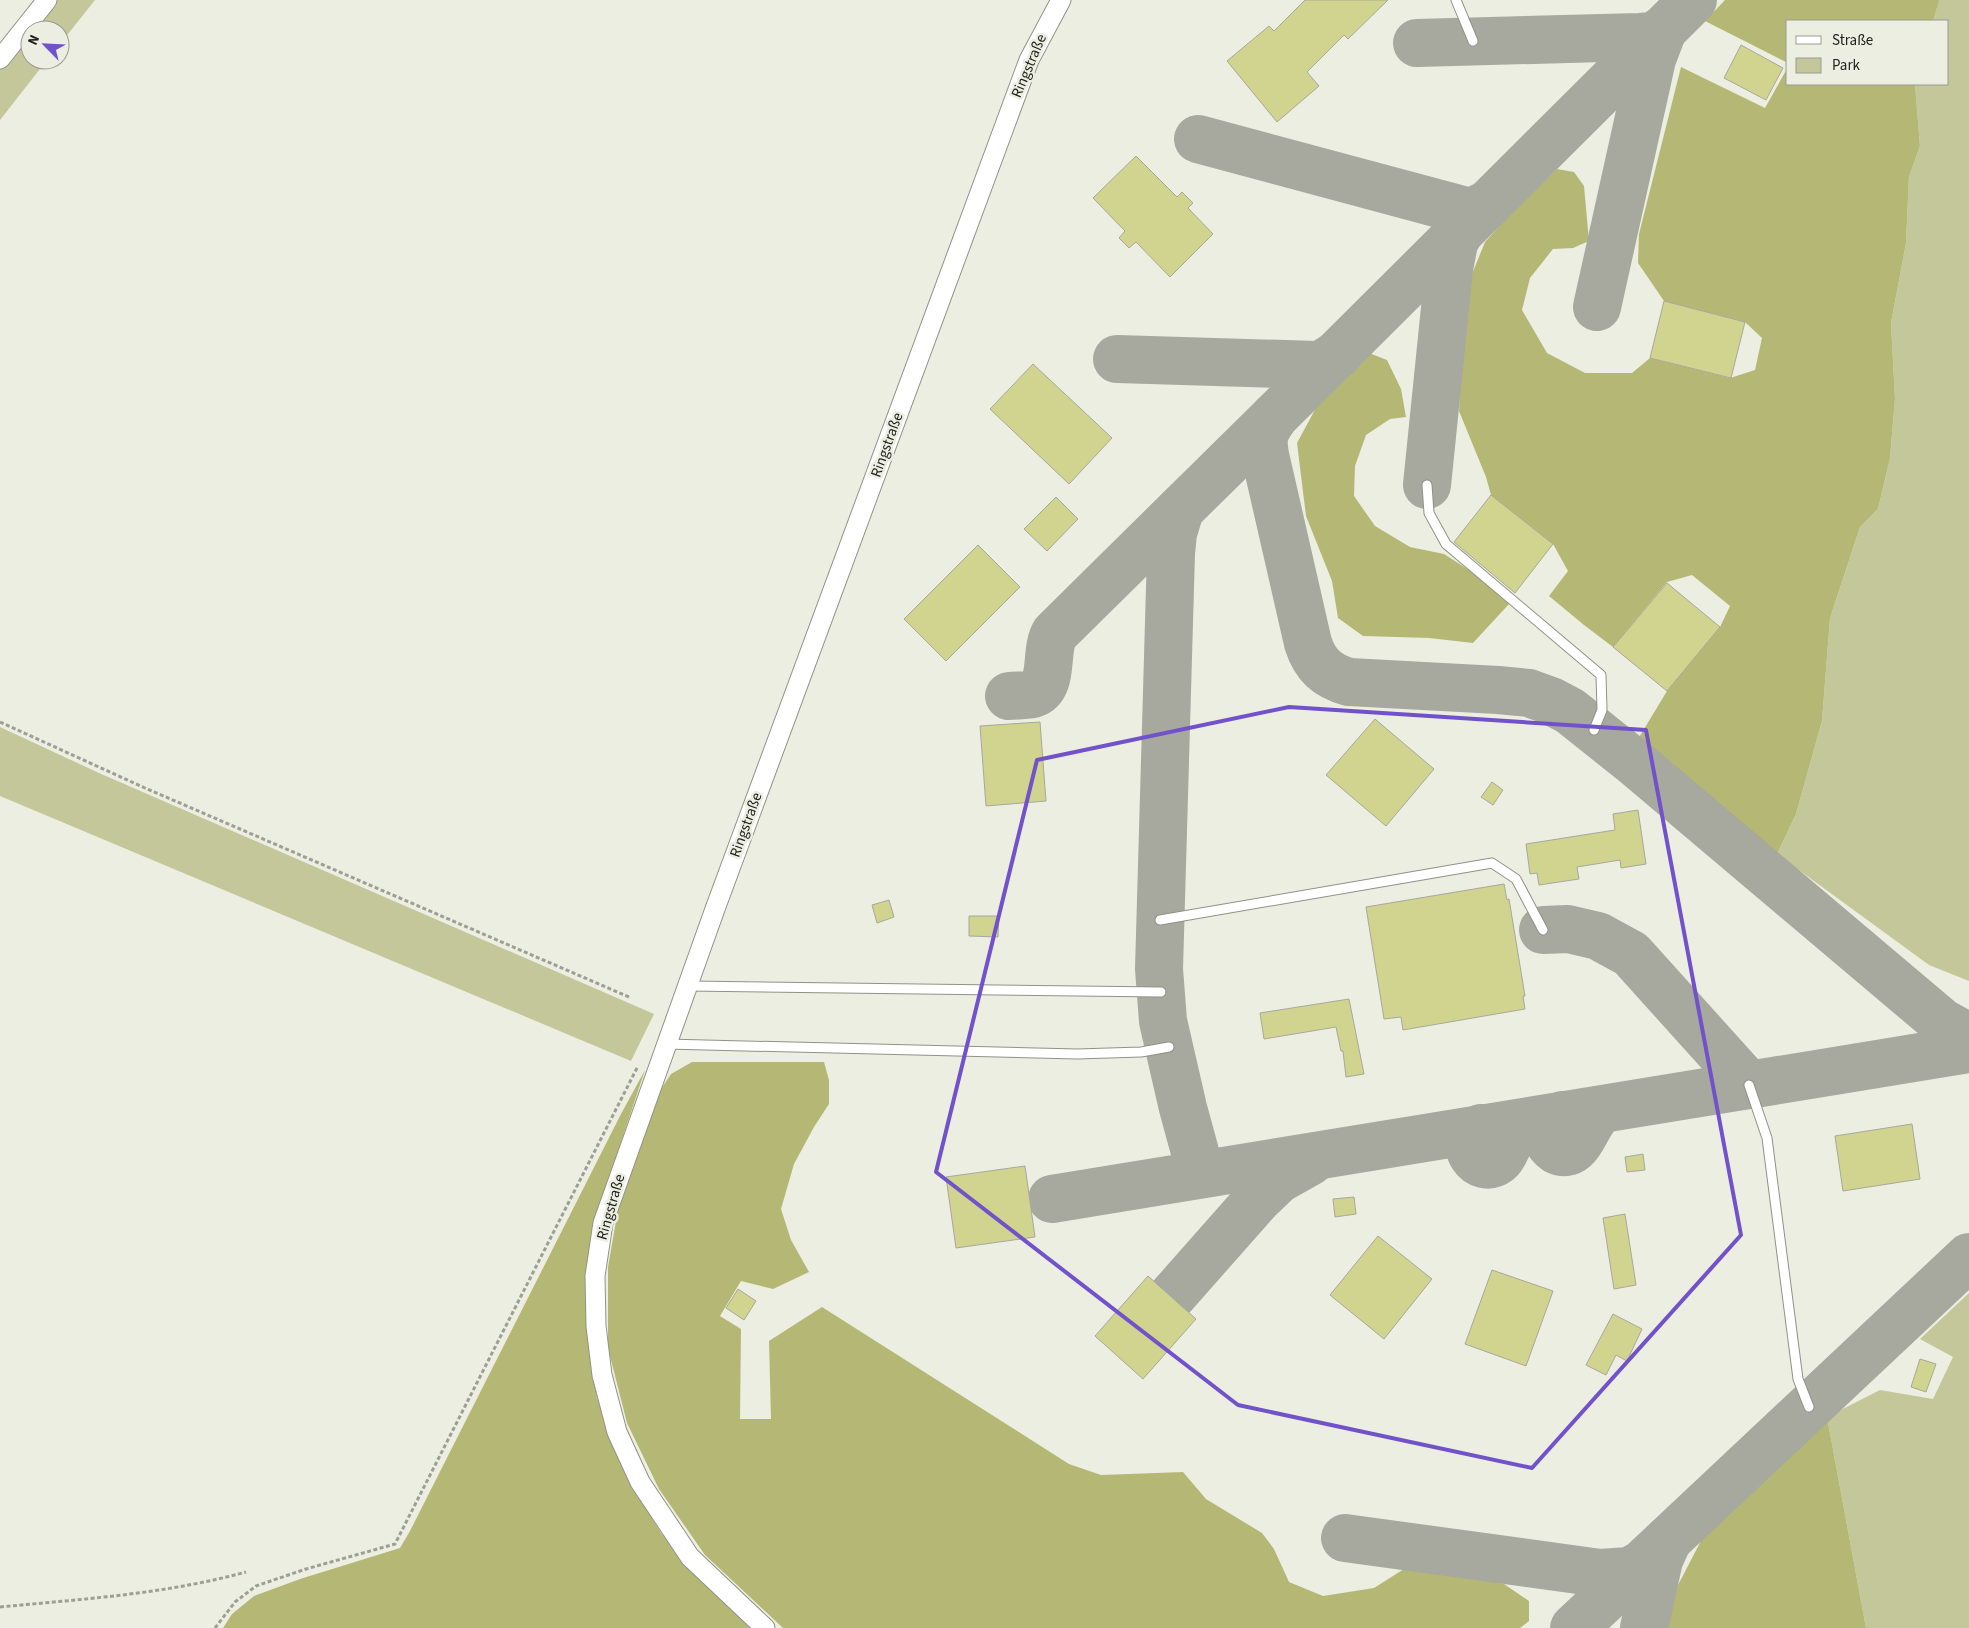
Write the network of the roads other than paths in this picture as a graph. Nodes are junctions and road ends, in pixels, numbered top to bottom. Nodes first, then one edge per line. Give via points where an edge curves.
1 (47, 0) edge
2 (1060, 0) edge
3 (1456, 0) edge
4 (1473, 41) dead end
5 (0, 59) edge
6 (1427, 485) dead end
7 (1594, 730) dead end
8 (1160, 920) dead end
9 (1543, 930) dead end
10 (687, 986) junction
11 (1161, 992) dead end
12 (666, 1044) junction
13 (1169, 1047) dead end
14 (1749, 1084) dead end
15 (1809, 1407) dead end
16 (766, 1628) edge

1 - 5 street
2 - 10 street, Ringstraße via 1029,60
3 - 4 lane
6 - 7 lane via 1429,513 1446,544 1601,675 1602,710
8 - 9 lane via 1492,863 1516,879
10 - 11 lane
10 - 12 street, Ringstraße
12 - 13 lane via 1077,1054 1141,1052
12 - 16 street, Ringstraße via 603,1223 595,1276 596,1326 602,1375 617,1432 640,1482 690,1557
14 - 15 lane via 1766,1138 1798,1379

